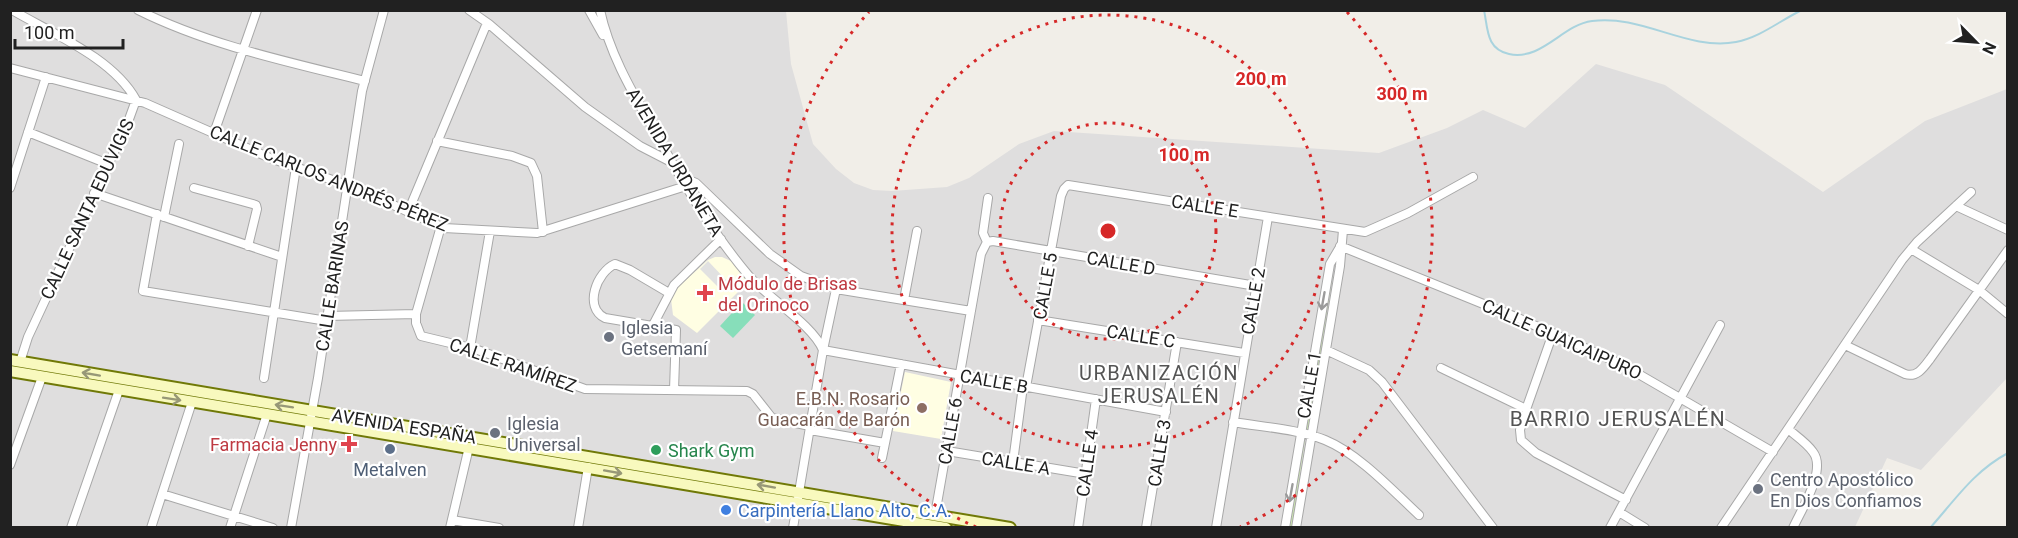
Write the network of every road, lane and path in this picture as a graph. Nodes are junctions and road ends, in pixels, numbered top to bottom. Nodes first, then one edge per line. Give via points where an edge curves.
1 (12, 10) edge
2 (138, 10) edge
3 (256, 10) edge
4 (384, 10) edge
5 (469, 10) edge
6 (589, 10) edge
7 (600, 10) edge
8 (487, 23) junction
9 (609, 45) junction
10 (243, 49) junction
11 (10, 68) edge
12 (46, 77) junction
13 (364, 81) junction
14 (136, 100) junction
15 (28, 132) junction
16 (214, 133) junction
17 (437, 141) junction
18 (178, 144) dead end
19 (672, 162) junction
20 (108, 164) junction
21 (296, 167) junction
22 (680, 176) junction
23 (1473, 177) dead end
24 (347, 185) junction
25 (686, 186) junction
26 (1066, 186) joint
27 (10, 188) edge
28 (194, 188) dead end
29 (1971, 192) dead end
30 (94, 193) junction
31 (988, 198) dead end
32 (1956, 206) junction
33 (408, 212) junction
34 (161, 215) junction
35 (1268, 216) junction
36 (441, 226) junction
37 (1343, 230) junction
38 (2007, 230) edge
39 (490, 231) junction
40 (917, 231) dead end
41 (543, 232) junction
42 (721, 239) junction
43 (987, 243) junction
44 (248, 246) junction
45 (1340, 246) junction
46 (1911, 249) junction
47 (2007, 250) edge
48 (1051, 251) junction
49 (282, 257) junction
50 (1256, 286) junction
51 (836, 289) junction
52 (1979, 290) junction
53 (669, 292) junction
54 (904, 300) junction
55 (970, 311) junction
56 (273, 313) junction
57 (416, 314) junction
58 (2007, 314) edge
59 (327, 319) junction
60 (1038, 320) junction
61 (652, 325) junction
62 (1720, 325) dead end
63 (1553, 333) junction
64 (1177, 342) junction
65 (1845, 345) junction
66 (470, 348) junction
67 (823, 350) junction
68 (1326, 350) junction
69 (1244, 353) junction
70 (15, 361) edge
71 (901, 364) junction
72 (1441, 368) dead end
73 (10, 371) edge
74 (959, 375) junction
75 (42, 377) junction
76 (264, 378) dead end
77 (1025, 386) junction
78 (119, 390) junction
79 (674, 390) junction
80 (1096, 399) junction
81 (1680, 400) junction
82 (192, 402) junction
83 (1526, 409) junction
84 (1166, 412) junction
85 (267, 414) junction
86 (311, 416) junction
87 (1233, 422) junction
88 (810, 428) junction
89 (1788, 429) junction
90 (1301, 434) junction
91 (1311, 436) junction
92 (885, 443) junction
93 (469, 447) junction
94 (947, 451) junction
95 (1773, 452) junction
96 (882, 458) dead end
97 (1013, 462) junction
98 (10, 465) edge
99 (588, 467) junction
100 (1086, 474) junction
101 (162, 494) junction
102 (798, 497) junction
103 (1626, 500) junction
104 (1619, 512) junction
105 (1419, 515) dead end
106 (234, 516) junction
107 (933, 522) edge
108 (451, 524) edge
109 (71, 528) edge
110 (151, 528) edge
111 (230, 528) edge
112 (273, 528) edge
113 (291, 528) edge
114 (499, 528) edge
115 (578, 528) edge
116 (793, 528) edge
117 (946, 528) edge
118 (1010, 528) edge
119 (1078, 528) edge
120 (1146, 528) edge
121 (1216, 528) edge
122 (1285, 528) edge
123 (1296, 528) edge
124 (1493, 528) edge
125 (1610, 528) edge
126 (1645, 528) edge
127 (1721, 528) edge
128 (1793, 528) edge

1 - 14 street, CALLE SANTA EDUVIGIS via 109,68 124,81
2 - 10 street
3 - 10 street
4 - 13 street, CALLE BARINAS
5 - 8 street
6 - 9 street
7 - 9 street, AVENIDA URDANETA
8 - 17 street
8 - 19 street via 578,103 640,146
9 - 19 street, AVENIDA URDANETA
10 - 13 street
10 - 16 street
11 - 12 street, CALLE CARLOS ANDRÉS PÉREZ
12 - 14 street, CALLE CARLOS ANDRÉS PÉREZ
12 - 15 street
13 - 24 street, CALLE BARINAS
14 - 16 street, CALLE CARLOS ANDRÉS PÉREZ
14 - 20 street, CALLE SANTA EDUVIGIS
15 - 20 street
15 - 27 street
16 - 21 street, CALLE CARLOS ANDRÉS PÉREZ
17 - 33 street
17 - 41 street via 531,163 537,176
18 - 34 street
19 - 22 street, AVENIDA URDANETA
20 - 30 street, CALLE SANTA EDUVIGIS
21 - 24 street, CALLE CARLOS ANDRÉS PÉREZ
21 - 49 street
22 - 25 street, AVENIDA URDANETA
22 - 51 street via 696,183 783,265
23 - 37 street, CALLE E via 1370,231
24 - 33 street, CALLE CARLOS ANDRÉS PÉREZ
24 - 59 street, CALLE BARINAS
25 - 41 street, CALLE CARLOS ANDRÉS PÉREZ
25 - 42 street, AVENIDA URDANETA
26 - 35 street, CALLE E
26 - 48 street, CALLE 5
28 - 44 street via 256,205
29 - 32 street
30 - 34 street
30 - 70 street, CALLE SANTA EDUVIGIS
31 - 43 street via 983,233
32 - 38 street
32 - 46 street
33 - 36 street, CALLE CARLOS ANDRÉS PÉREZ
34 - 44 street
34 - 56 street via 143,291
35 - 37 street, CALLE E
35 - 50 street, CALLE 2
36 - 39 street, CALLE CARLOS ANDRÉS PÉREZ
36 - 57 street
37 - 45 street, CALLE 1
39 - 41 street, CALLE CARLOS ANDRÉS PÉREZ
39 - 66 street
40 - 54 street
42 - 53 street
42 - 67 street, AVENIDA URDANETA via 749,276 814,335
43 - 48 street, CALLE D
43 - 55 street, CALLE 6 via 981,254
44 - 49 street
45 - 63 street, CALLE GUAICAIPURO
45 - 68 street, CALLE 1
45 -> 90 street, CALLE 1 via 1330,264
46 - 52 street
46 - 65 street
47 - 52 street
48 - 50 street, CALLE D
48 - 60 street, CALLE 5
49 - 56 street
50 - 69 street, CALLE 2
51 - 54 street
51 - 67 street
52 - 58 street
52 - 65 street via 1914,375
53 - 61 street
53 - 61 street via 617,264 600,279 594,301 600,316
54 - 55 street
55 - 74 street, CALLE 6
56 - 59 street
56 - 76 street
57 - 59 street
57 - 66 street, CALLE RAMÍREZ via 421,336
59 - 86 street, CALLE BARINAS
60 - 64 street, CALLE C
60 - 77 street, CALLE 5
61 - 79 street via 676,330
62 - 81 street
63 - 81 street, CALLE GUAICAIPURO via 1639,372
63 - 83 street
64 - 69 street, CALLE C
64 - 84 street, CALLE 3
65 - 89 street
66 - 79 street, CALLE RAMÍREZ via 585,389
67 - 71 street, CALLE B
67 - 88 street
68 - 91 street, CALLE 1
68 - 124 street via 1369,370 1382,382
69 - 87 street, CALLE 2
86 -> 70 main road, AVENIDA ESPAÑA
71 - 74 street, CALLE B
71 - 92 street
72 - 83 street
73 - 75 main road, AVENIDA ESPAÑA
74 - 77 street, CALLE B
74 - 94 street, CALLE 6
75 - 78 main road, AVENIDA ESPAÑA
75 - 98 street
77 - 80 street, CALLE B
77 - 97 street, CALLE 5
78 -> 82 main road, AVENIDA ESPAÑA
78 - 109 street
79 - 88 street, CALLE RAMÍREZ via 750,391 770,417
80 - 84 street, CALLE B
80 - 100 street, CALLE 4
81 - 95 street, CALLE GUAICAIPURO
81 - 103 street
82 - 85 main road, AVENIDA ESPAÑA
82 - 101 street
83 - 103 street via 1519,436 1524,445
84 - 120 street, CALLE 3
85 - 86 main road, AVENIDA ESPAÑA
85 - 106 street
86 - 93 main road, AVENIDA ESPAÑA
102 -> 86 main road, AVENIDA ESPAÑA
86 - 113 street, CALLE BARINAS
87 - 90 street
87 - 121 street, CALLE 2
88 - 92 street
88 - 102 street
89 - 95 street
89 - 128 street via 1811,450 1817,462 1814,481
90 - 91 street
90 -> 122 street, CALLE 1
91 - 105 street via 1351,456
91 - 123 street, CALLE 1
92 - 96 street
93 - 99 main road, AVENIDA ESPAÑA
93 - 108 street
94 - 97 street, CALLE A
94 - 107 street, CALLE 6
95 - 127 street
97 - 100 street, CALLE A
99 -> 102 main road, AVENIDA ESPAÑA
99 - 115 street
100 - 119 street, CALLE 4
101 - 106 street
101 - 110 street
102 - 107 main road, AVENIDA ESPAÑA
102 - 116 street
103 - 104 street
104 - 125 street
104 - 126 street
106 - 111 street
106 - 112 street
107 - 117 main road, AVENIDA ESPAÑA
107 - 118 main road, AVENIDA ESPAÑA
108 - 114 street

